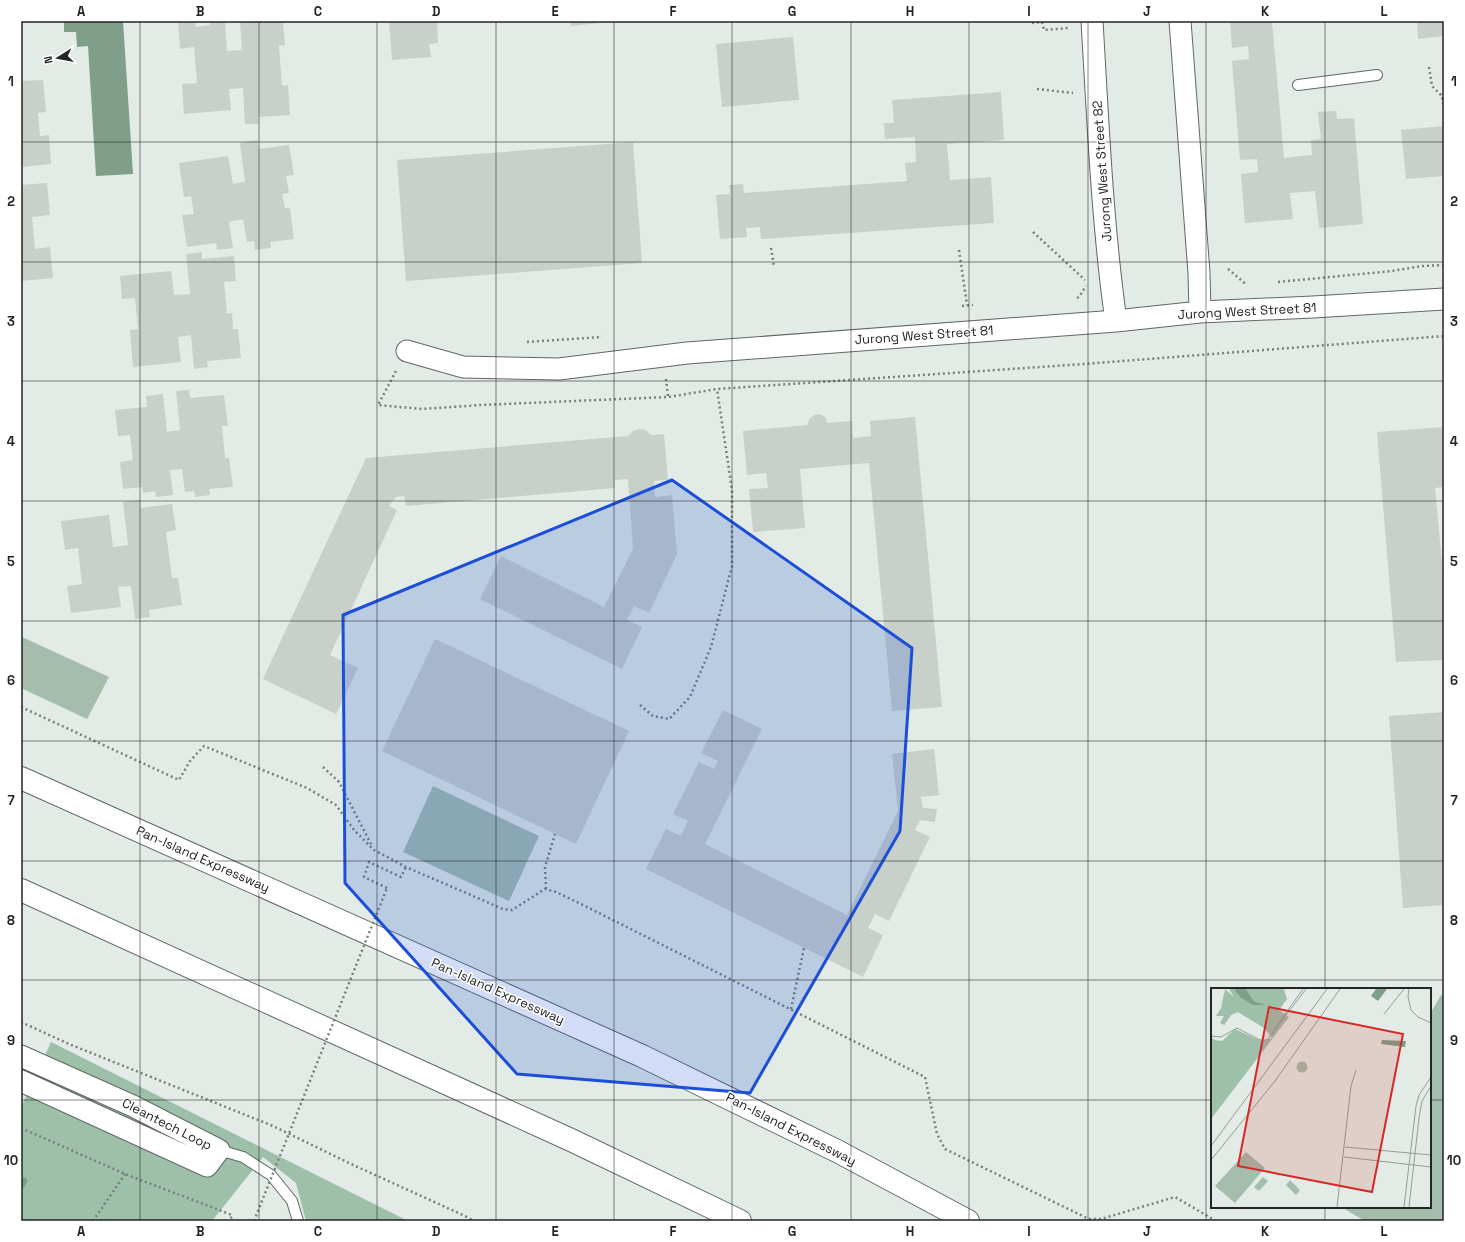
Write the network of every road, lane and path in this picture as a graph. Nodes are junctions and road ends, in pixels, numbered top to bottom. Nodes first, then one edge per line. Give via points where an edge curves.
1 (1092, 21) edge
2 (1180, 21) edge
3 (1032, 23) dead end
4 (1060, 29) dead end
5 (1429, 67) dead end
6 (1377, 75) dead end
7 (1298, 85) dead end
8 (1037, 89) dead end
9 (1067, 92) dead end
10 (1444, 109) edge
11 (1033, 232) dead end
12 (770, 248) dead end
13 (959, 250) dead end
14 (1444, 265) edge
15 (774, 267) dead end
16 (1228, 269) dead end
17 (1089, 283) dead end
18 (1271, 283) dead end
19 (1247, 285) dead end
20 (1444, 299) edge
21 (967, 306) dead end
22 (1200, 312) junction
23 (1116, 321) junction
24 (1444, 336) edge
25 (407, 351) joint
26 (717, 389) junction
27 (640, 705) dead end
28 (21, 707) edge
29 (322, 767) dead end
30 (21, 778) edge
31 (555, 834) dead end
32 (374, 850) junction
33 (406, 867) junction
34 (546, 889) junction
35 (21, 890) edge
36 (804, 948) dead end
37 (791, 1010) junction
38 (21, 1022) edge
39 (21, 1056) edge
40 (21, 1081) edge
41 (21, 1128) edge
42 (219, 1150) junction
43 (125, 1174) junction
44 (93, 1221) edge
45 (230, 1221) edge
46 (254, 1221) edge
47 (298, 1221) edge
48 (474, 1221) edge
49 (740, 1221) edge
50 (968, 1221) edge
51 (1216, 1221) edge

1 - 23 street, Jurong West Street 82 via 1099,138
2 - 22 street
3 - 4 path via 1042,22 1044,30
5 - 10 path via 1432,86 1442,96
6 - 7 lane
8 - 9 path
11 - 17 path
12 - 15 path
13 - 21 path
14 - 18 path
16 - 19 path
20 - 22 street, Jurong West Street 81
22 - 23 street, Jurong West Street 81
23 - 25 street, Jurong West Street 81 via 687,352 559,369 463,367
24 - 26 path
25 - 26 path via 378,405 422,410 668,397
26 - 27 path via 732,490 732,566 711,647 690,697 669,719 653,716
28 - 32 path via 179,780 190,761 204,746 210,748 307,788 336,805 354,830
29 - 32 path via 339,782
30 - 50 highway, Pan-Island Expressway via 642,1056 837,1151
31 - 34 path via 545,868
32 - 33 path
33 - 34 path via 503,909 512,910
33 - 46 path, bridge via 402,877 369,862 364,877 387,888
34 - 37 path via 579,903
35 - 49 highway via 571,1140
36 - 37 path
37 - 51 path via 925,1077 937,1134 945,1149 1089,1219 1101,1219 1175,1197
38 - 48 path via 69,1044 273,1126
39 - 42 street, Cleantech Loop via 133,1106
40 - 42 street, Cleantech Loop via 207,1166
41 - 43 path
42 - 47 lane via 243,1157 271,1175 292,1201
43 - 44 path
43 - 45 path via 232,1215

